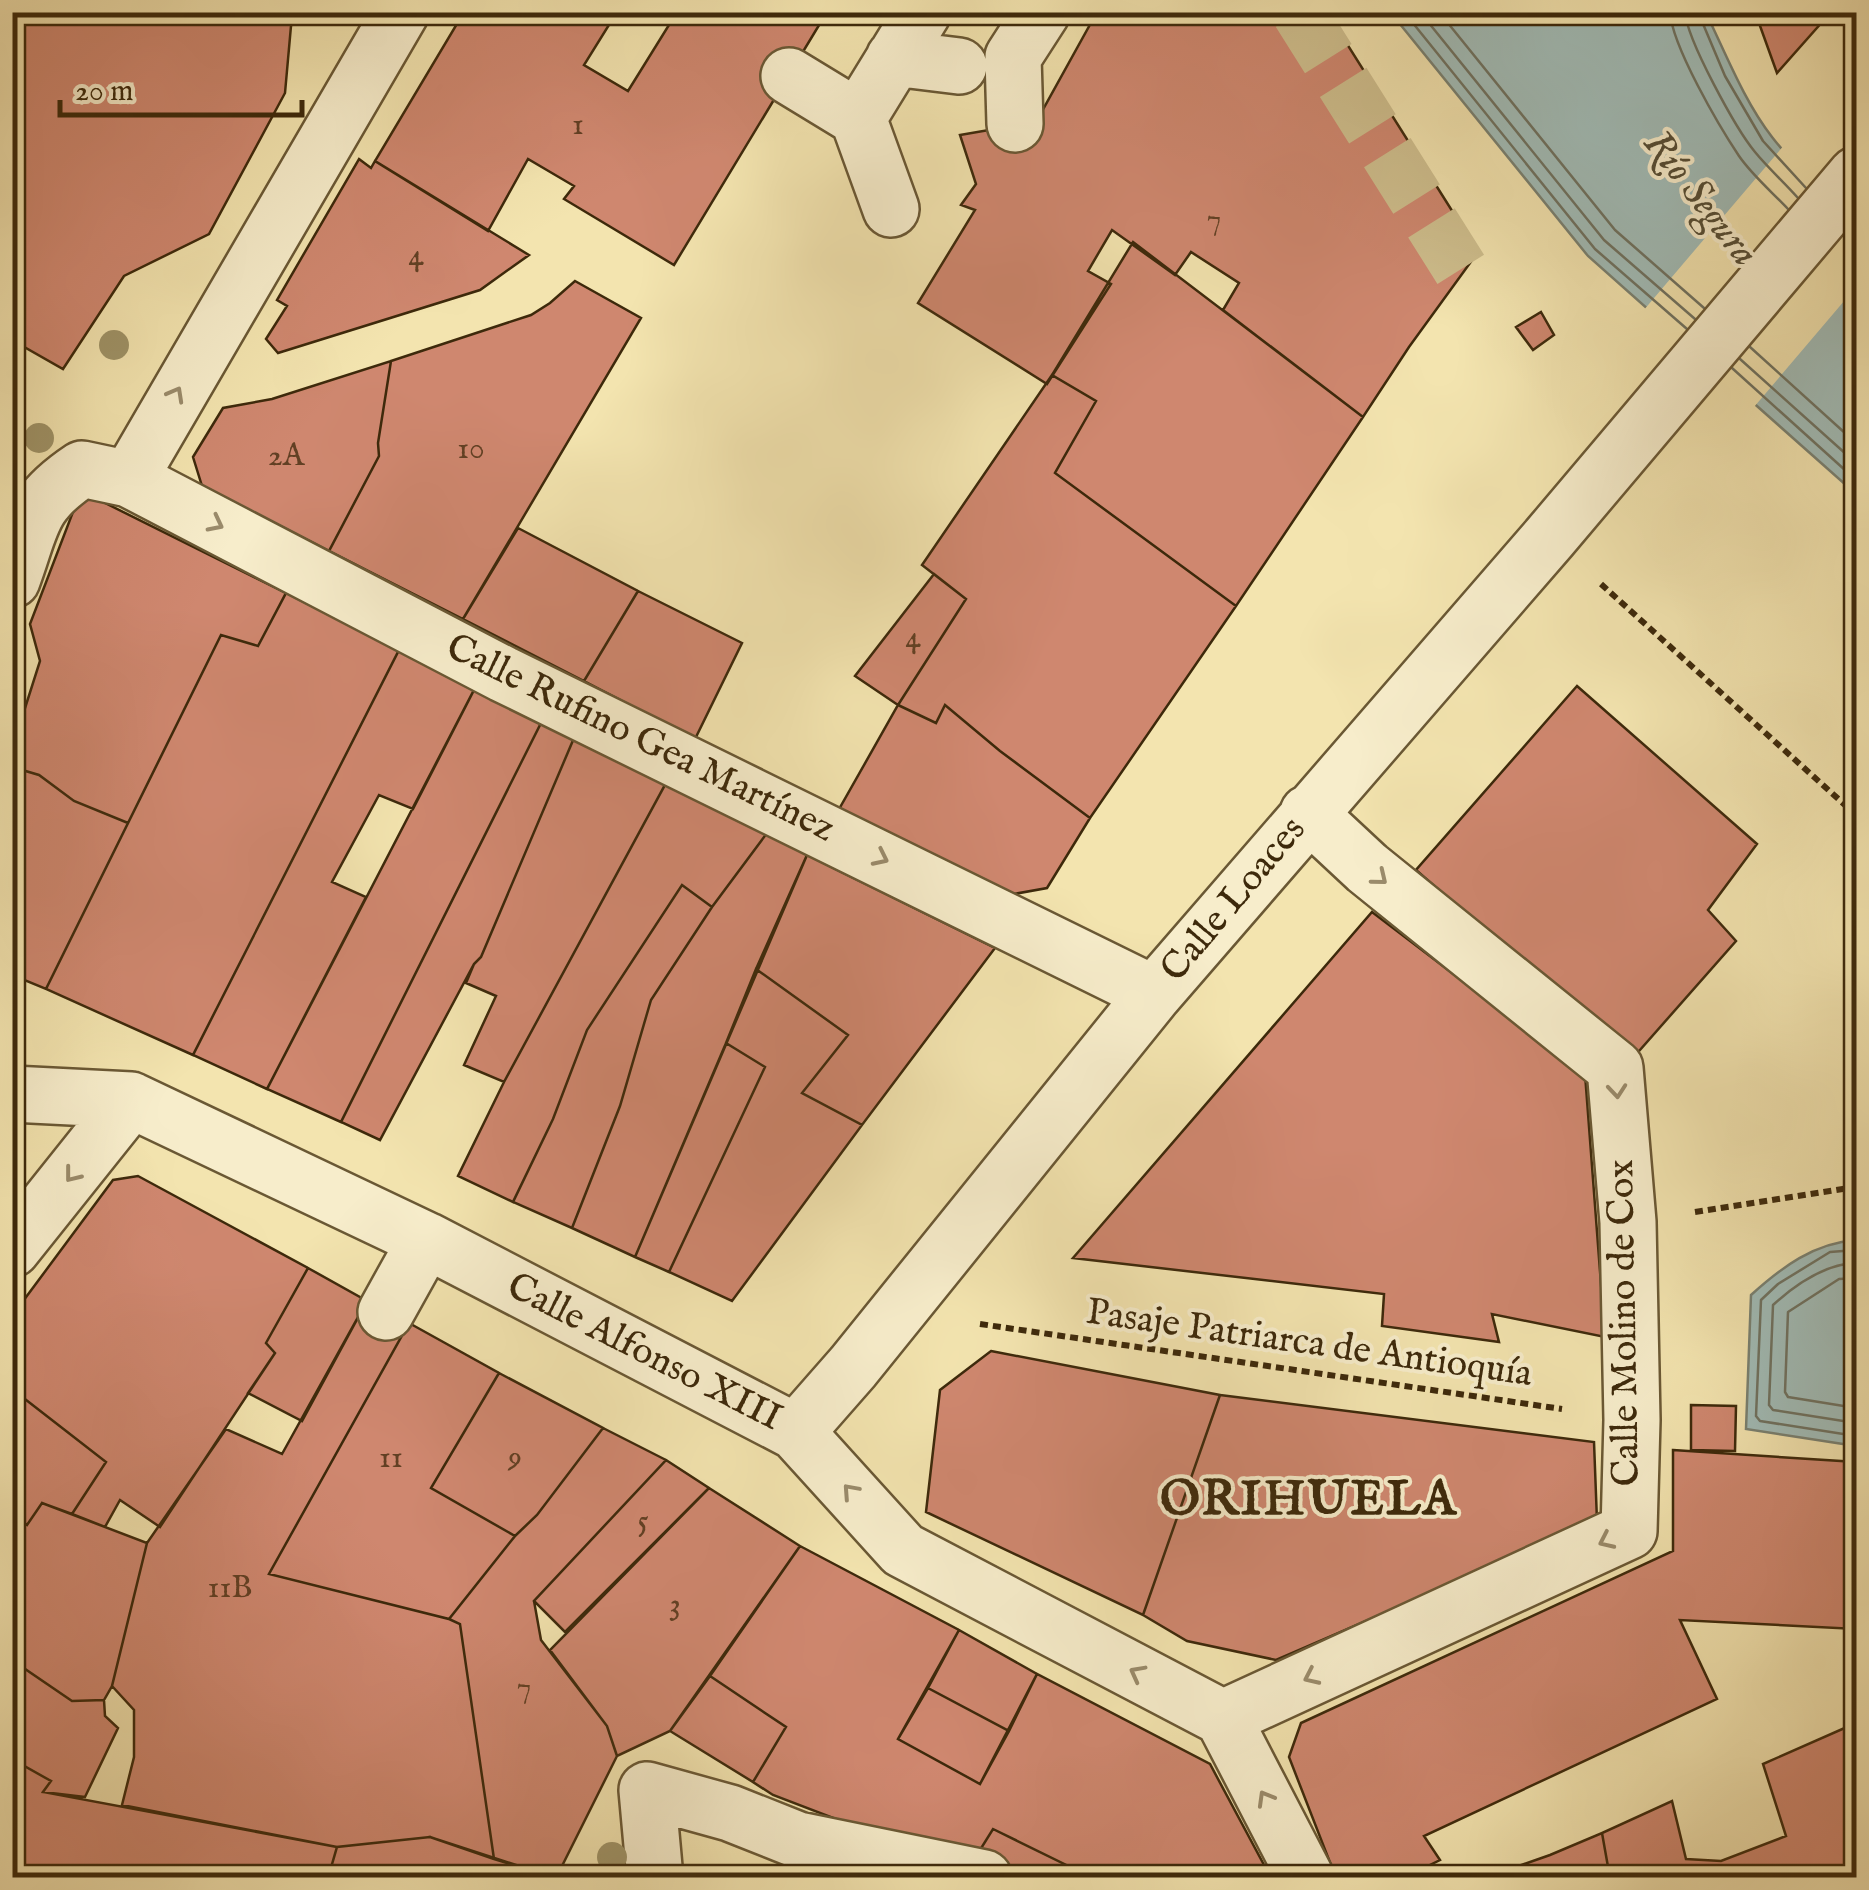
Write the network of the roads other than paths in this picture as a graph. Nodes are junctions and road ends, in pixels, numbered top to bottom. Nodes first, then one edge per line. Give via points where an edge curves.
1 (402, 12) edge
2 (923, 12) edge
3 (1042, 12) edge
4 (894, 58) junction
5 (982, 68) junction
6 (789, 76) dead end
7 (858, 118) junction
8 (1015, 124) dead end
9 (1851, 182) edge
10 (891, 209) dead end
11 (129, 479) junction
12 (14, 572) edge
13 (1308, 813) junction
14 (1154, 994) junction
15 (12, 1094) edge
16 (131, 1100) junction
17 (426, 1240) junction
18 (12, 1249) edge
19 (386, 1312) dead end
20 (796, 1432) junction
21 (1223, 1718) junction
22 (655, 1878) edge
23 (984, 1878) edge
24 (1306, 1878) edge

11 -> 1 street
2 - 4 street
3 - 5 street via 1014,56
4 - 5 street
4 - 7 street
5 - 8 street
6 - 7 street
7 - 10 street
9 - 13 street, Calle Loaces
11 - 12 street, Calle Rufino Gea Martínez via 82,470 57,486 36,511
11 -> 14 street, Calle Rufino Gea Martínez via 504,674
13 - 14 street, Calle Loaces
13 -> 21 street, Calle Molino de Cox via 1615,1068 1628,1222 1629,1530
14 - 20 street, Calle Loaces
15 - 16 street, Calle Alfonso XIII
16 - 17 street, Calle Alfonso XIII
16 -> 18 street
17 - 19 street
17 - 20 street, Calle Alfonso XIII
21 -> 20 street, Calle Alfonso XIII via 903,1550
24 -> 21 street
22 - 23 street via 647,1790 798,1840

